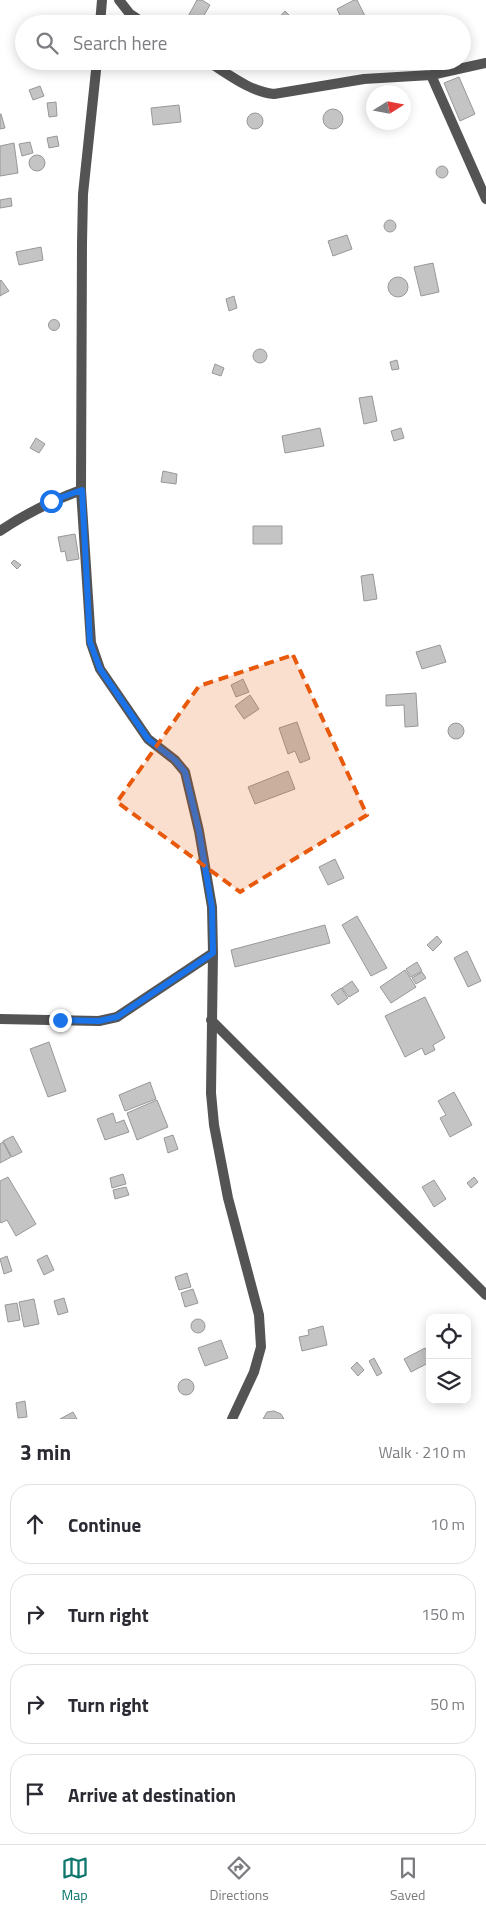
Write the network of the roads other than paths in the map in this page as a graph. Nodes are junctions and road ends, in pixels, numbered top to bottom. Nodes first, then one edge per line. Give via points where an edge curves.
1 (102, 0) edge
2 (119, 0) edge
3 (101, 15) edge
4 (132, 15) edge
5 (486, 63) edge
6 (471, 66) edge
7 (96, 70) edge
8 (222, 70) edge
9 (453, 70) edge
10 (430, 75) junction
11 (486, 199) edge
12 (82, 490) junction
13 (0, 531) edge
14 (213, 953) junction
15 (0, 1018) edge
16 (211, 1020) junction
17 (486, 1295) edge
18 (232, 1419) edge

1 - 3 street
2 - 4 street
5 - 6 street
7 - 12 street via 83,194
8 - 10 street via 264,94 364,79
9 - 10 street
10 - 11 street
12 - 13 street via 51,501
12 - 14 street via 90,642 100,669 148,739 185,772 212,908
14 - 15 street via 117,1017 99,1021
14 - 16 street
16 - 17 street
16 - 18 street via 214,1125 228,1198 259,1315 261,1347 254,1372

